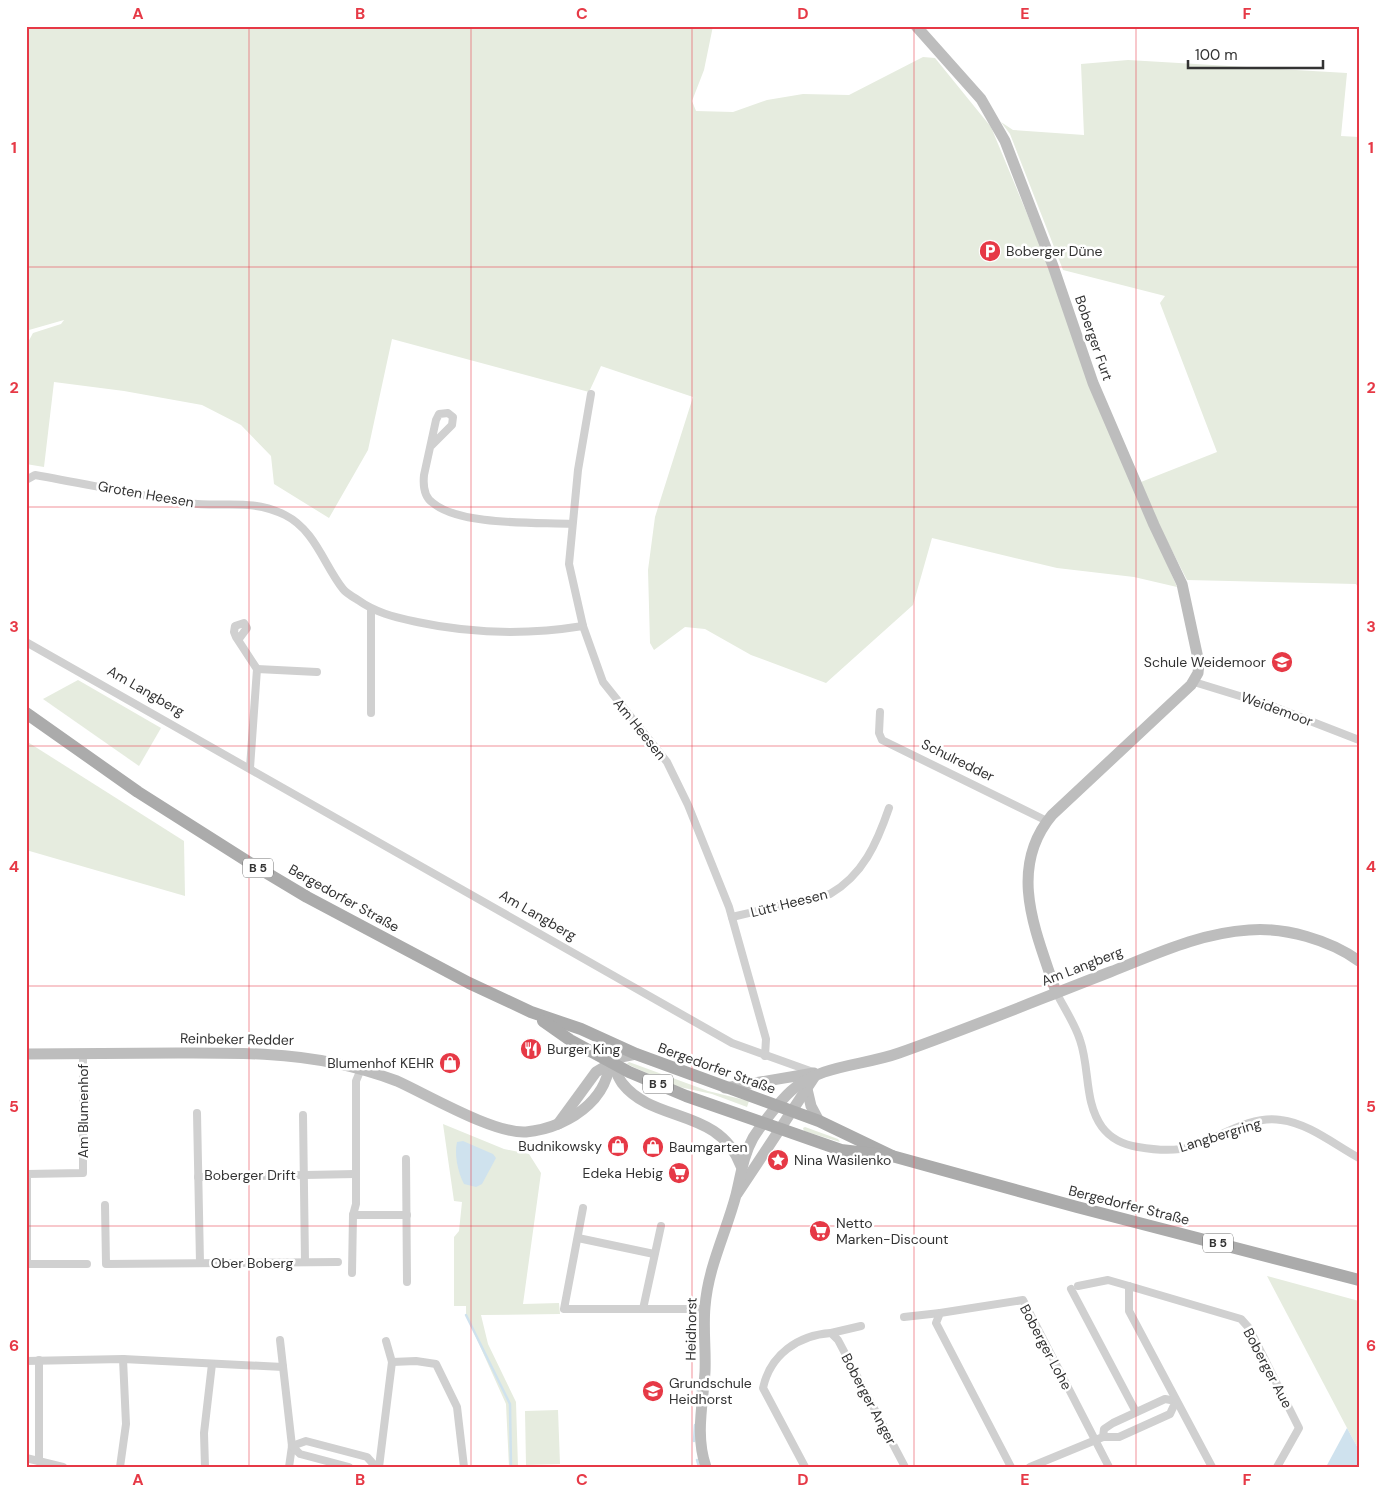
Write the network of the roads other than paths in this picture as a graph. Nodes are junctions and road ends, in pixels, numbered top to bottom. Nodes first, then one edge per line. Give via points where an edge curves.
1 (916, 26) edge
2 (591, 394) dead end
3 (431, 446) dead end
4 (26, 480) edge
5 (572, 524) junction
6 (371, 610) junction
7 (583, 626) junction
8 (238, 640) dead end
9 (26, 642) edge
10 (257, 669) junction
11 (317, 672) dead end
12 (1194, 682) junction
13 (880, 712) dead end
14 (26, 713) edge
15 (371, 713) dead end
16 (1359, 740) edge
17 (250, 768) junction
18 (889, 808) dead end
19 (1047, 821) junction
20 (732, 917) junction
21 (1359, 961) edge
22 (1056, 992) junction
23 (531, 1012) junction
24 (608, 1042) junction
25 (83, 1053) junction
26 (26, 1054) edge
27 (636, 1054) junction
28 (765, 1056) junction
29 (611, 1063) junction
30 (361, 1069) junction
31 (818, 1073) junction
32 (725, 1088) junction
33 (807, 1089) junction
34 (778, 1107) junction
35 (792, 1112) junction
36 (197, 1114) dead end
37 (303, 1115) dead end
38 (819, 1121) junction
39 (765, 1124) junction
40 (780, 1129) junction
41 (892, 1156) junction
42 (1359, 1158) edge
43 (406, 1159) dead end
44 (741, 1166) junction
45 (356, 1174) junction
46 (304, 1175) junction
47 (198, 1177) junction
48 (736, 1195) junction
49 (105, 1205) dead end
50 (583, 1208) dead end
51 (352, 1215) junction
52 (407, 1215) junction
53 (661, 1226) dead end
54 (578, 1238) junction
55 (654, 1254) junction
56 (305, 1262) junction
57 (338, 1262) dead end
58 (200, 1263) junction
59 (27, 1264) edge
60 (87, 1264) dead end
61 (352, 1273) dead end
62 (1359, 1280) edge
63 (407, 1282) dead end
64 (1129, 1286) junction
65 (643, 1309) junction
66 (704, 1309) junction
67 (940, 1313) junction
68 (904, 1317) dead end
69 (861, 1326) dead end
70 (831, 1333) junction
71 (280, 1340) dead end
72 (386, 1341) dead end
73 (123, 1359) junction
74 (40, 1360) junction
75 (26, 1361) edge
76 (392, 1362) junction
77 (212, 1364) junction
78 (283, 1367) junction
79 (1176, 1401) junction
80 (1136, 1412) junction
81 (1104, 1437) junction
82 (1095, 1441) junction
83 (292, 1446) junction
84 (26, 1458) edge
85 (39, 1461) junction
86 (63, 1467) edge
87 (120, 1467) edge
88 (205, 1467) edge
89 (289, 1467) edge
90 (349, 1467) edge
91 (377, 1467) edge
92 (464, 1467) edge
93 (706, 1467) edge
94 (805, 1467) edge
95 (905, 1467) edge
96 (1011, 1467) edge
97 (1030, 1467) edge
98 (1109, 1467) edge
99 (1212, 1467) edge
100 (1277, 1467) edge

1 - 12 street, Boberger Furt via 981,99 1005,141 1094,383 1182,584 1199,663
2 - 5 street, Am Heesen
3 - 5 street via 424,482 433,504 454,513 494,521
4 - 6 street, Groten Heesen via 35,475 190,503 258,504 287,516 300,527 316,543 343,590
5 - 7 street, Am Heesen via 569,564
6 - 7 street, Groten Heesen via 446,629 553,631
6 - 15 street
7 - 20 street, Am Heesen via 603,682 673,772 722,885
8 - 10 street
9 - 17 street, Am Langberg
10 - 11 street
10 - 17 street
12 - 16 street, Weidemoor via 1269,705
12 - 19 street
13 - 19 street, Schulredder via 879,734 882,740
14 - 23 main road, Bergedorfer Straße / B 5 via 138,792 307,897 469,983
17 - 28 street, Am Langberg via 732,1043
18 - 20 street, Lütt Heesen via 860,870 844,886 830,894
19 - 22 street via 1031,852 1028,894
20 - 28 street, Am Heesen via 766,1039
21 - 22 street, Am Langberg via 1343,950 1293,934 1252,930 1201,937
22 - 31 street, Am Langberg via 897,1054
22 - 42 street, Langbergring via 1080,1040 1092,1110 1103,1129 1119,1142 1161,1151 1189,1147 1260,1120 1279,1119 1297,1124
23 - 24 main road, Bergedorfer Straße / B 5
23 - 29 main road, Bergedorfer Straße / B 5 via 570,1040
24 - 27 main road, Bergedorfer Straße / B 5
24 - 29 street
25 - 26 street, Reinbeker Redder
25 - 30 street, Reinbeker Redder via 282,1054
25 - 59 street, Am Blumenhof via 82,1173 26,1174
27 - 29 street, Reinbeker Redder
27 - 32 main road, Bergedorfer Straße / B 5
28 - 31 street, Am Langberg
29 - 30 street, Reinbeker Redder via 596,1072 564,1117 552,1127 523,1132 507,1130
29 - 39 main road, Bergedorfer Straße / B 5 via 686,1096
29 - 44 street via 622,1083 643,1099 714,1130 734,1150
30 - 45 street via 356,1081
31 - 32 street
31 - 33 street
31 - 34 street, Am Langberg via 789,1092
32 - 34 main road, Bergedorfer Straße / B 5
33 - 35 street
33 - 38 street
34 - 35 main road, Bergedorfer Straße / B 5
34 - 39 street, Heidhorst
35 - 38 main road, Bergedorfer Straße / B 5
35 - 40 street
36 - 47 street, Boberger Drift
37 - 46 street, Boberger Drift
38 - 41 main road, Bergedorfer Straße / B 5
39 - 40 main road, Bergedorfer Straße / B 5
39 - 44 street, Heidhorst via 754,1137
40 - 41 main road, Bergedorfer Straße / B 5 via 841,1150
40 - 48 street, Heidhorst
41 - 62 main road, Bergedorfer Straße / B 5
43 - 52 street
44 - 48 street, Heidhorst
45 - 46 street, Boberger Drift
45 - 51 street via 356,1204
46 - 47 street, Boberger Drift
46 - 56 street, Ober Boberg
47 - 58 street, Ober Boberg
48 - 66 street, Heidhorst via 709,1280
49 - 58 street, Ober Boberg via 106,1264
50 - 54 street
51 - 52 street
51 - 61 street
52 - 63 street
53 - 55 street
54 - 55 street
54 - 65 street via 564,1308
55 - 65 street
56 - 57 street, Ober Boberg
56 - 58 street, Ober Boberg
59 - 60 street, Am Blumenhof
64 - 79 street via 1128,1311
64 - 80 street, Boberger Aue via 1108,1280 1075,1288
64 - 100 street, Boberger Aue via 1241,1319 1249,1328 1300,1428
65 - 66 street
66 - 93 street, Heidhorst via 706,1346 700,1431
67 - 68 street, Boberger Lohe
67 - 82 street, Boberger Lohe via 1023,1300
67 - 96 street via 936,1323
69 - 70 street
70 - 94 street via 790,1345 782,1351 763,1388
70 - 95 street, Boberger Anger via 838,1340
71 - 78 street
72 - 76 street
73 - 74 street
73 - 77 street
73 - 87 street via 126,1424
74 - 75 street
74 - 85 street
76 - 91 street
76 - 92 street via 436,1364 457,1408
77 - 78 street
77 - 88 street via 204,1433
78 - 83 street
79 - 80 street via 1165,1399
79 - 81 street via 1170,1414 1119,1437
79 - 99 street
80 - 81 street via 1109,1426 1104,1430
81 - 82 street
82 - 97 street
82 - 98 street, Boberger Lohe
83 - 89 street
83 - 90 street via 300,1454
83 - 91 street via 306,1441 367,1457
84 - 85 street
85 - 86 street

